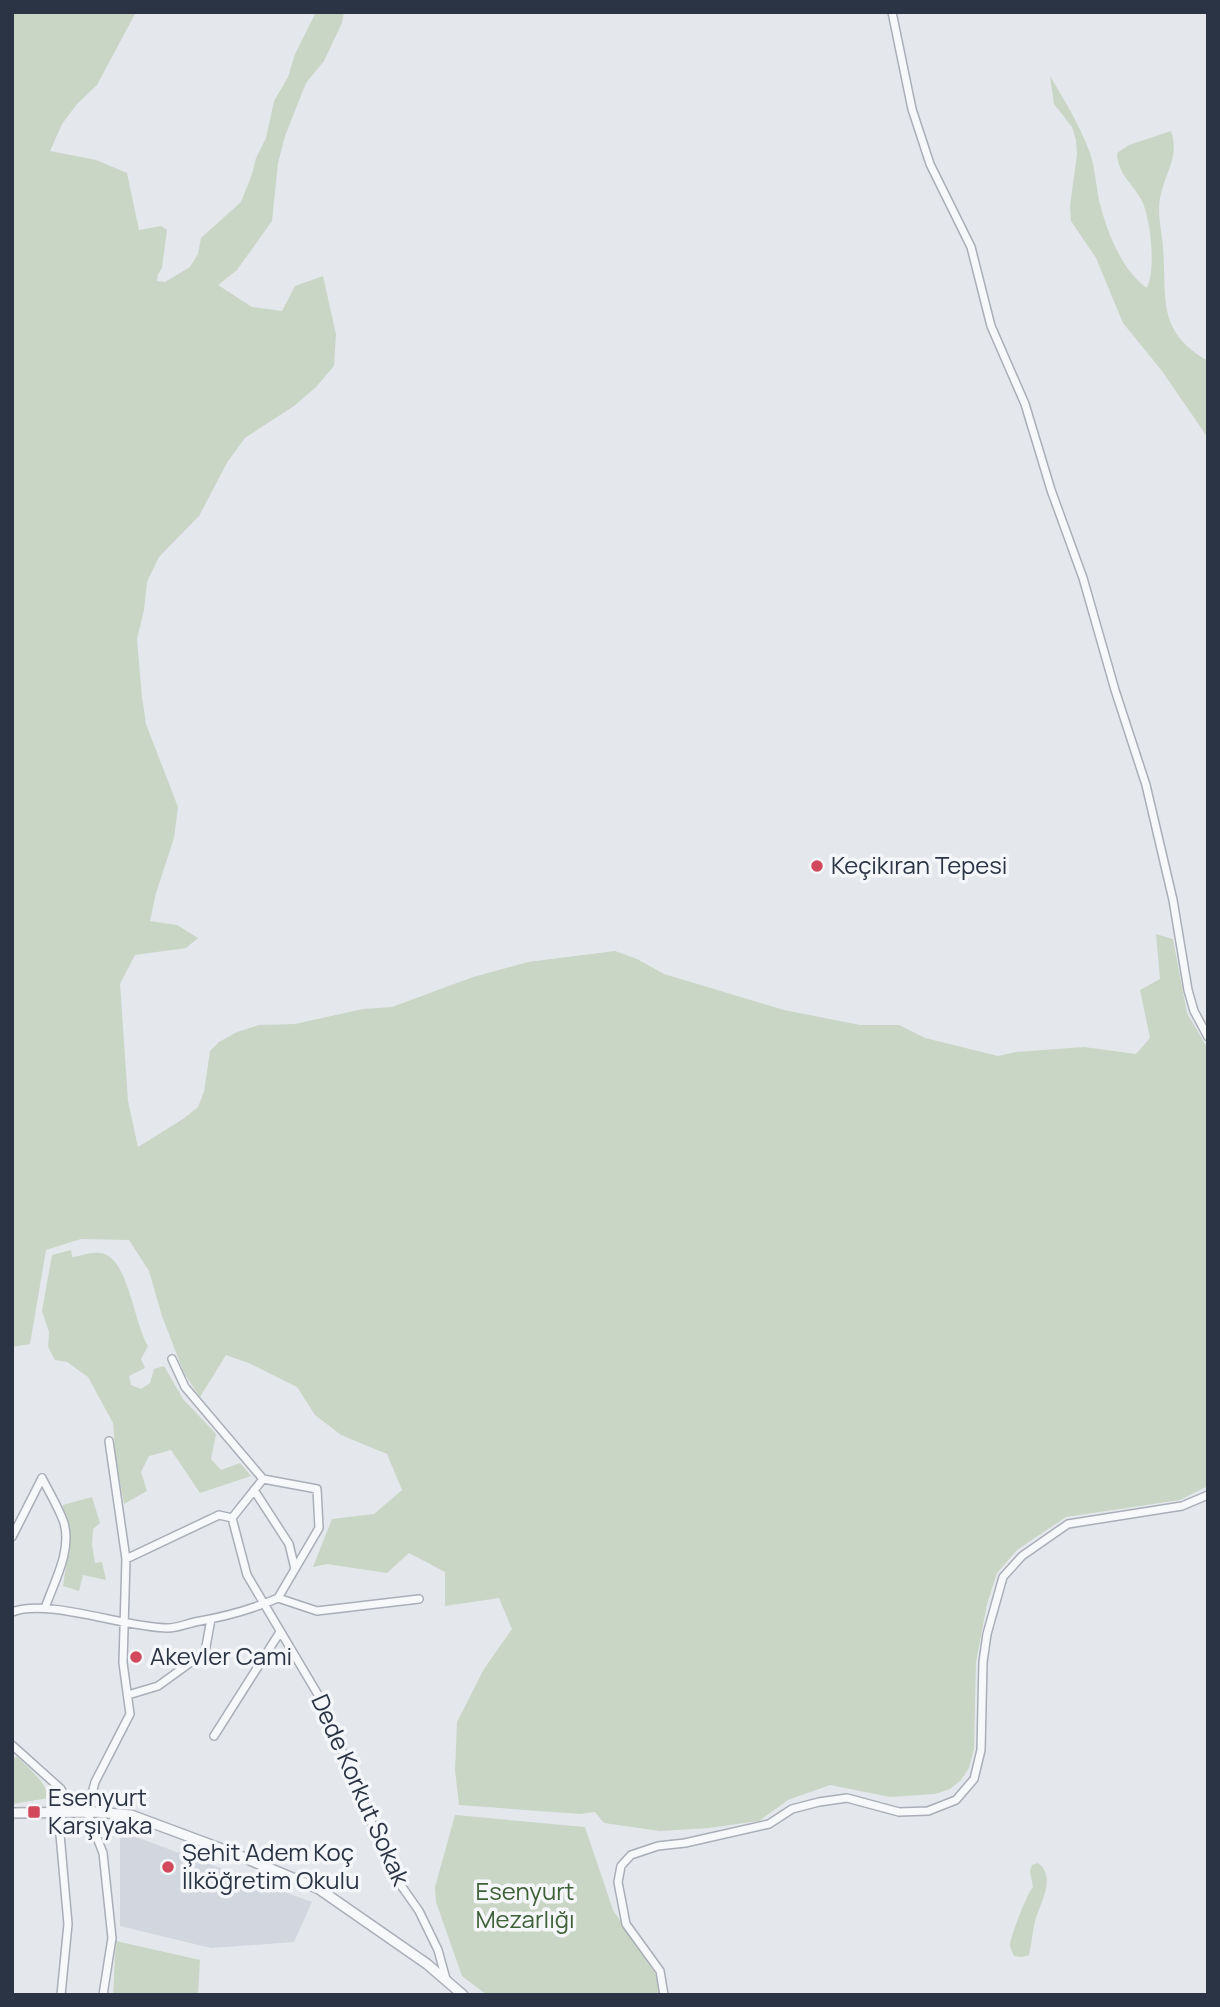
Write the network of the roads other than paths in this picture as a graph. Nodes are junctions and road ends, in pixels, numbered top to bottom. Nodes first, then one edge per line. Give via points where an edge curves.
1 (892, 12) edge
2 (1208, 1037) edge
3 (172, 1359) dead end
4 (109, 1441) dead end
5 (263, 1479) junction
6 (254, 1490) junction
7 (1208, 1495) edge
8 (232, 1518) junction
9 (12, 1537) edge
10 (127, 1559) junction
11 (295, 1569) junction
12 (278, 1598) junction
13 (419, 1599) dead end
14 (263, 1604) junction
15 (45, 1608) junction
16 (12, 1612) edge
17 (211, 1619) junction
18 (124, 1622) junction
19 (280, 1632) junction
20 (128, 1695) junction
21 (214, 1736) dead end
22 (12, 1745) edge
23 (58, 1812) junction
24 (73, 1812) junction
25 (86, 1812) junction
26 (12, 1813) edge
27 (446, 1980) junction
28 (61, 1995) edge
29 (103, 1995) edge
30 (463, 1995) edge
31 (664, 1995) edge

1 - 2 street via 912,109 930,164 971,247 991,326 1025,404 1083,578 1146,785 1188,990
3 - 5 street via 185,1387
4 - 10 street
5 - 6 street
5 - 11 street via 317,1489 319,1528
6 - 8 street
6 - 11 street via 289,1544
7 - 31 street via 1182,1506 1068,1524 1022,1556 1003,1577 983,1662 981,1750 974,1779 956,1800 928,1811 900,1812 847,1798 819,1802 792,1809 769,1824 631,1855 621,1866 618,1882 626,1924 660,1971
8 - 10 street via 219,1515
8 - 14 street, Dede Korkut Sokak via 247,1575
9 - 15 street via 42,1478 64,1524 65,1544
10 - 18 street
11 - 12 street
12 - 13 street via 317,1611
12 - 14 street
14 - 17 street
14 - 19 street, Dede Korkut Sokak
15 - 16 street
15 - 18 street
17 - 18 street via 169,1628
17 - 20 street via 205,1652 158,1686
18 - 20 street
19 - 21 street
19 - 27 street, Dede Korkut Sokak via 320,1698 393,1874 419,1911
20 - 25 street via 130,1714 95,1782
22 - 24 street via 61,1789
23 - 24 street
23 - 26 street
23 - 28 street via 68,1924
24 - 25 street
25 - 27 street via 131,1815 319,1889
25 - 29 street via 103,1853 112,1938
27 - 30 street

